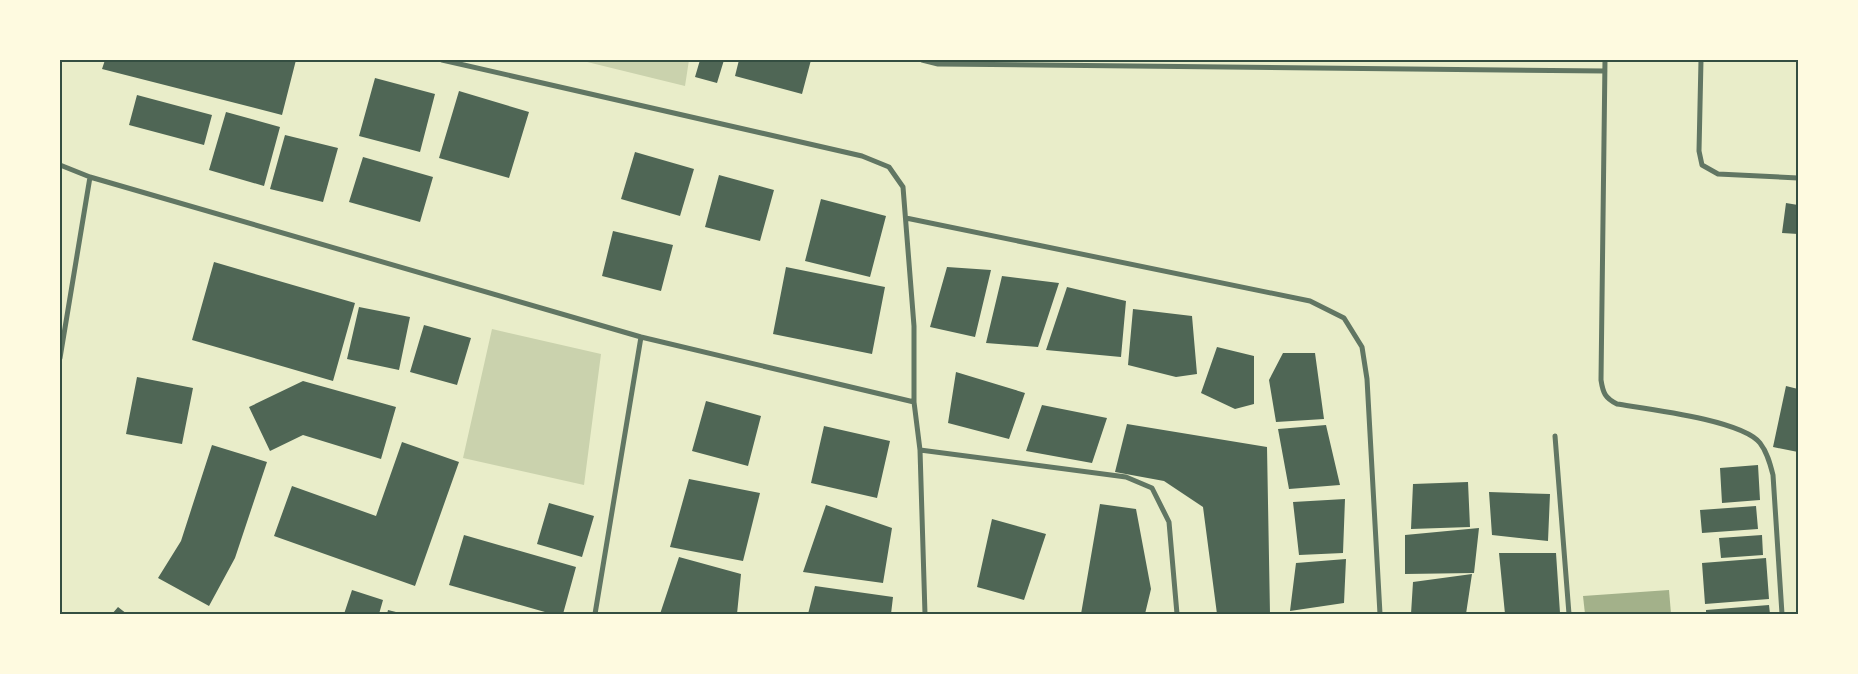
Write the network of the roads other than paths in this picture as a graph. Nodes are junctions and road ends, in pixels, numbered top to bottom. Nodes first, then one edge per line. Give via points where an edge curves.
1 (442, 60) edge
2 (922, 60) edge
3 (1605, 60) edge
4 (1701, 60) edge
5 (1605, 71) junction
6 (60, 165) edge
7 (90, 178) junction
8 (1798, 178) edge
9 (906, 218) junction
10 (641, 337) junction
11 (60, 358) edge
12 (914, 402) junction
13 (1556, 436) dead end
14 (920, 450) junction
15 (595, 614) edge
16 (925, 614) edge
17 (1177, 614) edge
18 (1380, 614) edge
19 (1569, 614) edge
20 (1782, 614) edge

1 - 9 street via 862,156 889,167 903,187
2 - 5 street via 938,64
3 - 5 street
4 - 8 street via 1699,151 1702,165 1718,174
5 - 20 street via 1603,393 1617,404 1744,430 1759,442 1773,475
6 - 7 street
7 - 10 street
7 - 11 street
9 - 12 street via 914,326
9 - 18 street via 1310,301 1344,318 1362,346 1368,379
10 - 12 street
10 - 15 street
12 - 14 street
13 - 19 street
14 - 16 street
14 - 17 street via 1126,477 1152,488 1169,522

